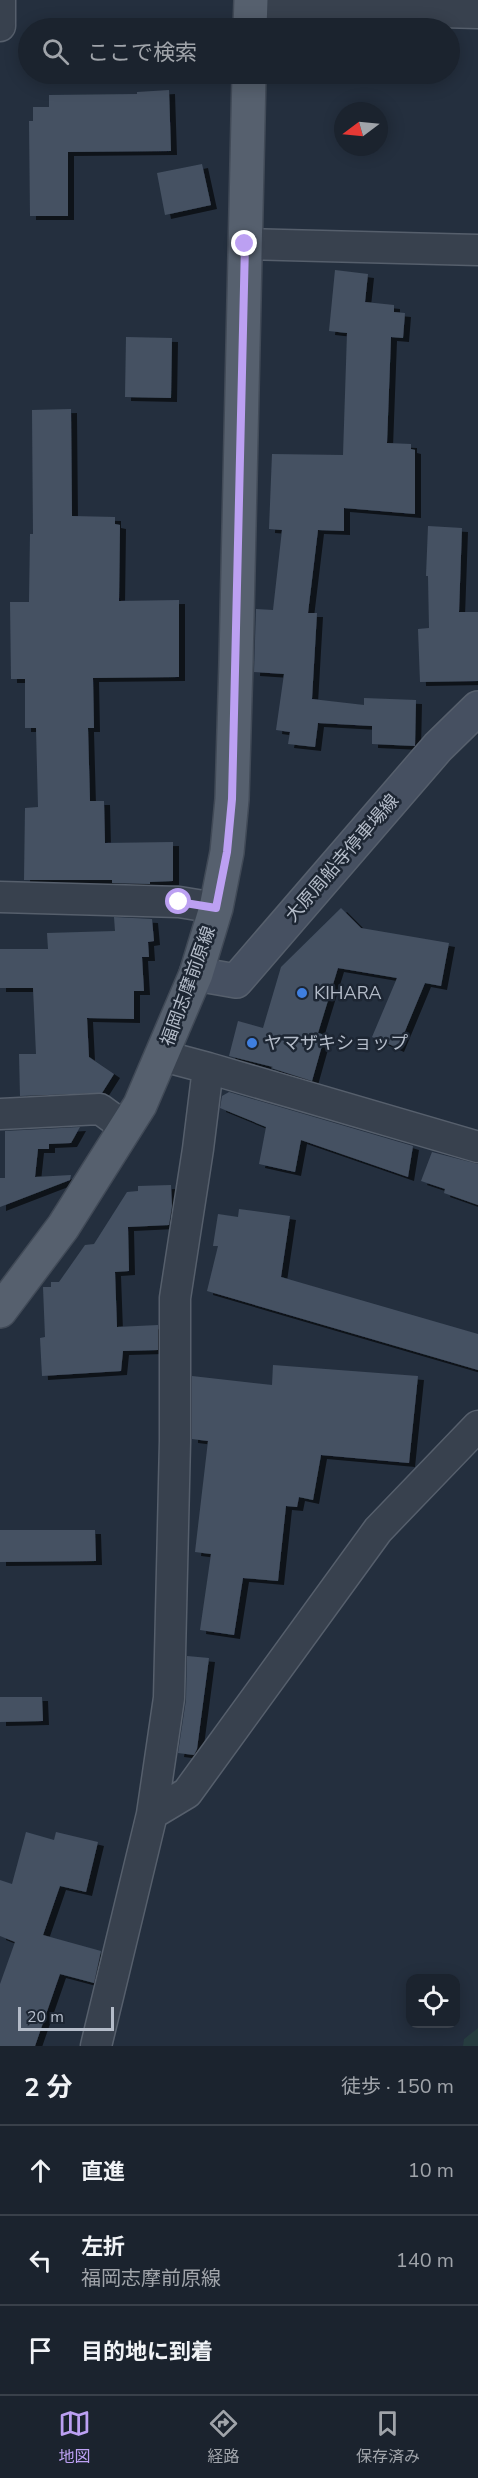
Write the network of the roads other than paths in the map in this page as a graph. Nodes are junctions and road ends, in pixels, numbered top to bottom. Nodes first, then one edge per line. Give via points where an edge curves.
1 (0, 0) edge
2 (250, 12) edge
3 (478, 13) edge
4 (0, 26) edge
5 (249, 84) edge
6 (245, 244) junction
7 (478, 250) edge
8 (478, 708) edge
9 (0, 897) edge
10 (216, 908) junction
11 (196, 974) junction
12 (163, 1056) junction
13 (208, 1068) junction
14 (0, 1114) edge
15 (126, 1128) junction
16 (478, 1147) edge
17 (0, 1311) edge
18 (478, 1426) edge
19 (152, 1814) junction
20 (96, 2046) edge

1 - 4 street
2 - 3 street
5 - 6 main road, 福岡志摩前原線
6 - 7 street
6 - 10 main road, 福岡志摩前原線 via 232,799
8 - 11 main road, 大原周船寺停車場線 via 438,747 236,981
9 - 10 street via 179,902
10 - 11 main road, 福岡志摩前原線
11 - 12 main road, 福岡志摩前原線
12 - 13 street
12 - 15 main road, 福岡志摩前原線
13 - 16 street
13 - 19 street via 175,1298 169,1698
14 - 15 street via 100,1109
15 - 17 main road, 福岡志摩前原線 via 63,1227
18 - 19 street via 378,1530 187,1792
19 - 20 street

